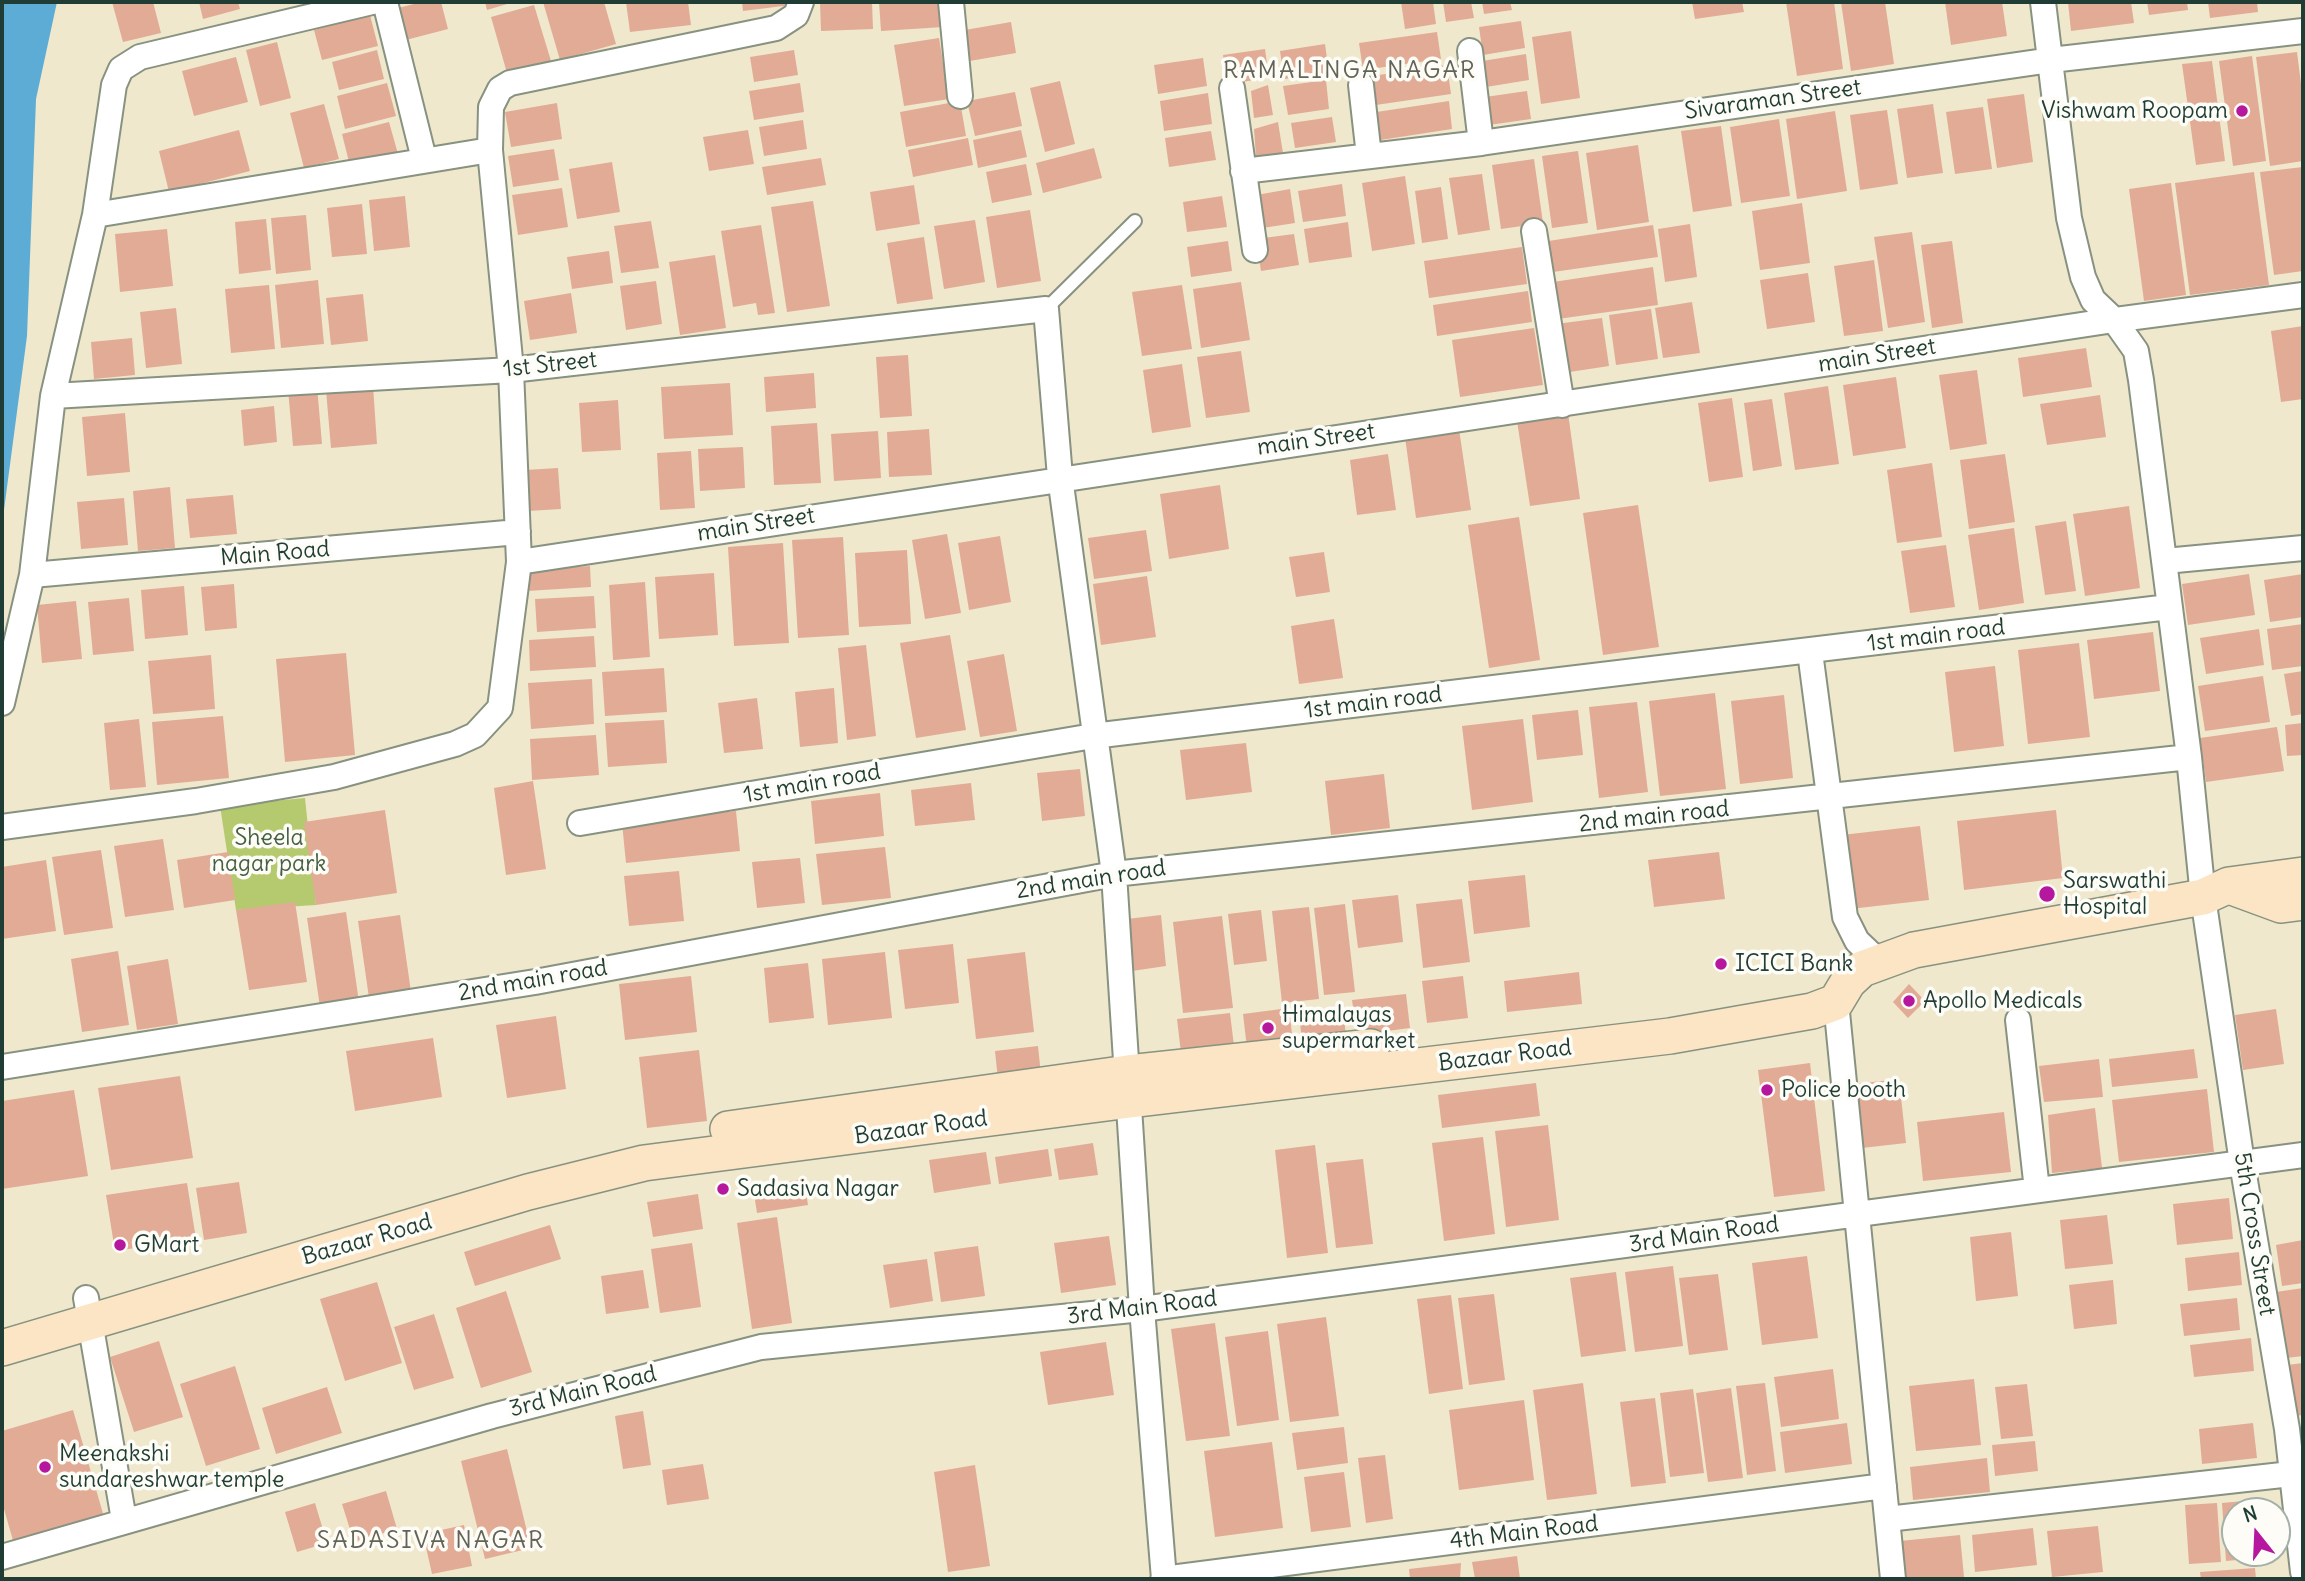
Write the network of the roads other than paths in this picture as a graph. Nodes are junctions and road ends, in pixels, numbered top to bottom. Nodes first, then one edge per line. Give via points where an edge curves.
1 (372, 2) edge
2 (385, 2) edge
3 (801, 2) edge
4 (951, 2) edge
5 (2043, 2) edge
6 (2303, 31) edge
7 (1470, 51) dead end
8 (2051, 61) junction
9 (1361, 85) dead end
10 (1232, 88) dead end
11 (960, 96) dead end
12 (1481, 143) junction
13 (489, 150) junction
14 (1368, 156) junction
15 (424, 159) junction
16 (1243, 171) junction
17 (95, 215) junction
18 (1135, 221) dead end
19 (1534, 231) dead end
20 (1255, 250) dead end
21 (2303, 295) edge
22 (1046, 309) junction
23 (2114, 320) junction
24 (511, 370) junction
25 (53, 396) junction
26 (1562, 405) junction
27 (1060, 477) junction
28 (518, 532) junction
29 (2303, 548) edge
30 (2165, 561) junction
31 (519, 562) junction
32 (32, 575) junction
33 (2169, 607) junction
34 (1810, 652) junction
35 (2, 703) edge
36 (1093, 736) junction
37 (2189, 757) junction
38 (1828, 799) junction
39 (580, 823) dead end
40 (2, 827) edge
41 (1114, 874) junction
42 (2303, 875) edge
43 (2216, 891) junction
44 (2303, 902) edge
45 (1878, 961) junction
46 (1842, 992) junction
47 (2018, 1020) dead end
48 (2, 1068) edge
49 (1129, 1086) junction
50 (2303, 1155) edge
51 (2242, 1163) junction
52 (2037, 1190) junction
53 (1858, 1214) junction
54 (1142, 1309) junction
55 (88, 1310) junction
56 (2, 1323) edge
57 (2, 1348) edge
58 (2295, 1428) edge
59 (2291, 1474) junction
60 (1884, 1486) junction
61 (1887, 1519) junction
62 (124, 1520) junction
63 (2, 1557) edge
64 (2303, 1572) edge
65 (1163, 1579) edge
66 (1893, 1579) edge

1 - 17 street via 131,61 121,69 114,85
2 - 15 street
3 - 13 street via 796,15 776,29 510,83 500,89 491,107
4 - 11 street
5 - 8 street, 5th Cross Street
6 - 8 street, Sivaraman Street
7 - 12 street
8 - 12 street, Sivaraman Street
8 - 23 street, 5th Cross Street via 2069,218 2083,277 2093,300
9 - 14 street
10 - 16 street
12 - 14 street, Sivaraman Street
13 - 15 street
13 - 24 street
14 - 16 street, Sivaraman Street
15 - 17 street
16 - 20 street
17 - 25 street
18 - 22 lane
19 - 26 street
21 - 23 street, main Street
22 - 24 street, 1st Street
22 - 27 street
23 - 26 street, main Street
23 - 30 street, 5th Cross Street via 2136,351
24 - 25 street, 1st Street
24 - 28 street
25 - 32 street
26 - 27 street, main Street
27 - 31 street, main Street
27 - 36 street
28 - 31 street
28 - 32 street, Main Road
29 - 30 street
30 - 33 street, 5th Cross Street
31 - 40 street via 500,708 475,735 334,777
32 - 35 street
33 - 34 street, 1st main road
33 - 37 street, 5th Cross Street
34 - 36 street, 1st main road
34 - 38 street
36 - 39 street, 1st main road
36 - 41 street
37 - 38 street, 2nd main road
37 - 43 street, 5th Cross Street
38 - 41 street, 2nd main road
38 - 45 street via 1844,917 1857,941
41 - 48 street, 2nd main road via 535,982
41 - 49 street
42 - 43 main road, Bazaar Road
43 - 44 main road via 2281,905
43 - 45 main road, Bazaar Road via 1966,938
43 - 51 street, 5th Cross Street
45 - 46 main road, Bazaar Road via 1862,969
46 - 49 main road, Bazaar Road
46 - 53 street
47 - 52 street
49 - 54 street
49 - 55 main road, Bazaar Road via 644,1163
50 - 51 street, 3rd Main Road
51 - 52 street, 3rd Main Road
51 - 58 street, 5th Cross Street
52 - 53 street, 3rd Main Road
53 - 54 street, 3rd Main Road
53 - 60 street
54 - 62 street, 3rd Main Road via 761,1347 492,1416
54 - 65 street
55 - 56 main road, Bazaar Road
55 - 57 main road, Bazaar Road
55 - 62 street
58 - 59 street, 5th Cross Street
59 - 61 street
59 - 64 street, 5th Cross Street
60 - 61 street
60 - 65 street, 4th Main Road
61 - 66 street
62 - 63 street, 3rd Main Road

